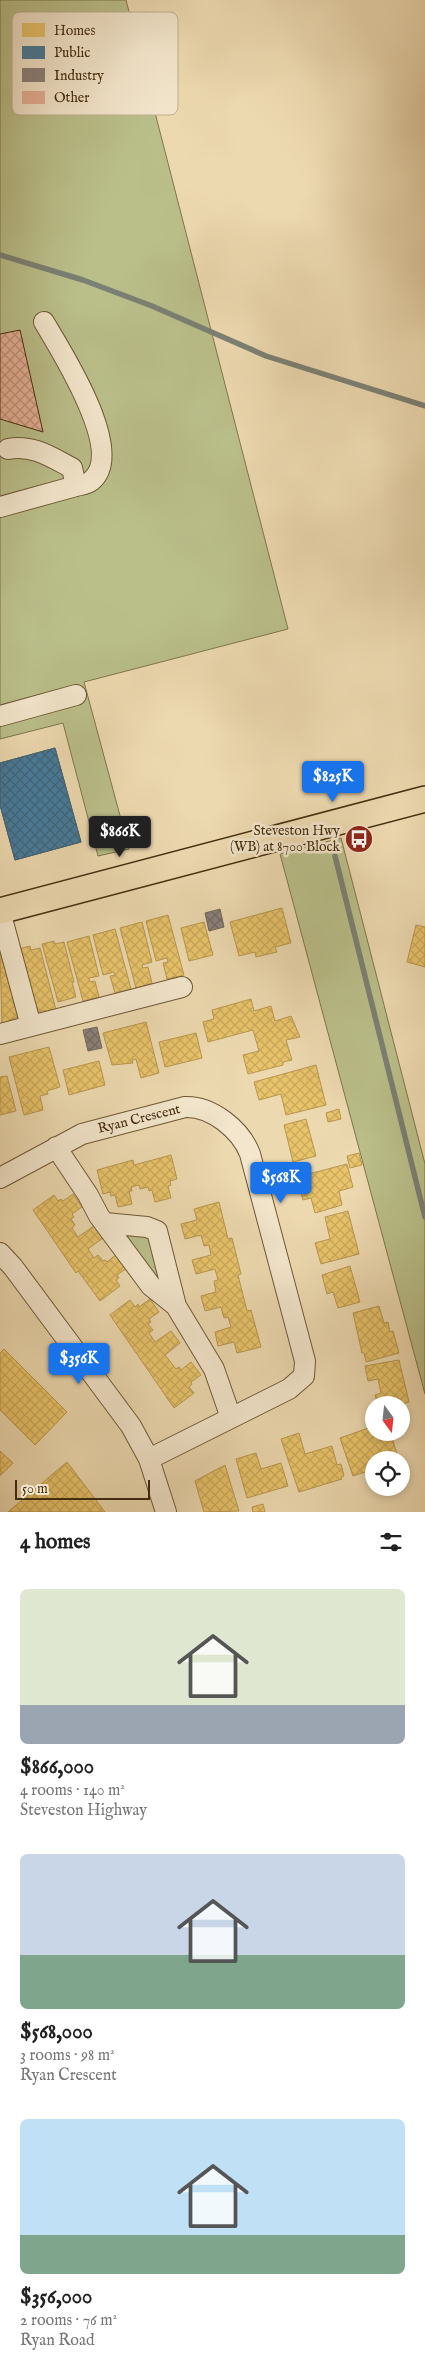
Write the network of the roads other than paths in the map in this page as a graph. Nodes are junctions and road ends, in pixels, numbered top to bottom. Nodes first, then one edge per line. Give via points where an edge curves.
1 (44, 322) dead end
2 (8, 449) dead end
3 (76, 486) junction
4 (0, 507) edge
5 (76, 695) dead end
6 (0, 716) edge
7 (425, 799) edge
8 (0, 911) edge
9 (182, 987) dead end
10 (31, 1026) junction
11 (0, 1034) edge
12 (56, 1146) junction
13 (0, 1178) edge
14 (105, 1223) junction
15 (0, 1253) edge
16 (176, 1306) junction
17 (232, 1418) junction
18 (149, 1459) junction
19 (166, 1512) edge

1 - 3 street via 84,392 102,448 100,467 91,481
2 - 3 street via 36,450 72,468
3 - 4 street
5 - 6 street
7 - 8 main road
8 - 10 street
9 - 10 street
10 - 11 street
12 - 13 street, Ryan Crescent
12 - 14 street
12 - 17 street, Ryan Crescent via 82,1134 185,1107 202,1109 234,1128 244,1141 311,1380
14 - 16 street via 150,1286
14 - 16 street via 147,1227 156,1232
15 - 18 street via 131,1426
16 - 17 street via 214,1369
17 - 18 street, Ryan Crescent
18 - 19 street

